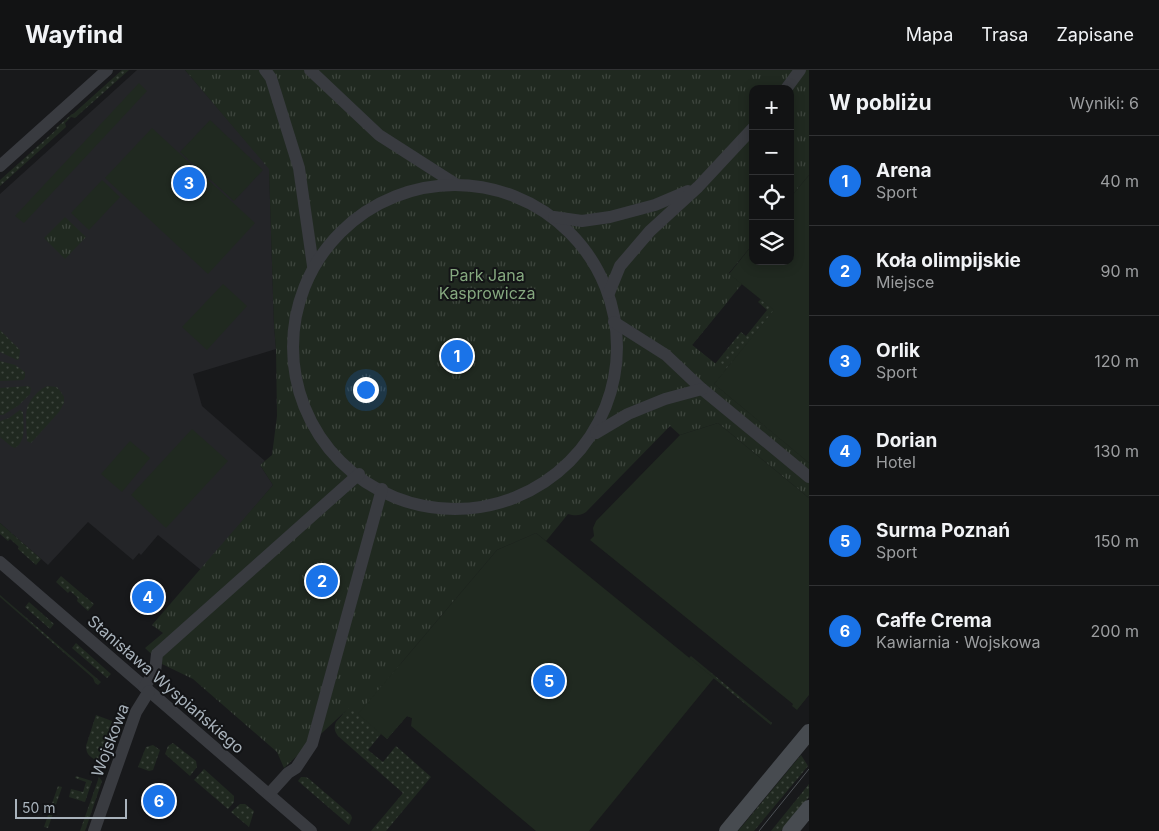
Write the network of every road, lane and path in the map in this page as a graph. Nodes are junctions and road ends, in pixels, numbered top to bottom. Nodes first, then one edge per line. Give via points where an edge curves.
1 (107, 70) edge
2 (310, 70) edge
3 (800, 70) edge
4 (272, 73) edge
5 (789, 85) edge
6 (751, 130) edge
7 (0, 166) edge
8 (454, 184) junction
9 (698, 187) junction
10 (554, 217) junction
11 (313, 266) junction
12 (609, 293) junction
13 (614, 322) junction
14 (702, 389) junction
15 (596, 433) junction
16 (360, 474) junction
17 (809, 477) edge
18 (382, 489) junction
19 (0, 562) edge
20 (147, 689) junction
21 (808, 732) edge
22 (809, 753) edge
23 (269, 794) junction
24 (809, 808) edge
25 (94, 831) edge
26 (311, 831) edge
27 (727, 831) edge
28 (790, 831) edge

1 - 7 street
2 - 8 street via 379,135
3 - 5 street
4 - 11 street via 299,168
6 - 9 street
8 - 10 street via 497,190 525,200
8 - 11 street via 409,190 368,208 336,234
9 - 10 street via 655,205 610,217 582,221
9 - 12 street via 650,231 620,266
10 - 12 street via 581,247
11 - 16 street via 297,309 293,353 300,391 316,426 336,453
12 - 13 street
13 - 14 street via 666,355
13 - 15 street via 610,387
14 - 15 street via 628,414
14 - 17 street
15 - 18 street via 550,482 513,504 455,511 420,506
16 - 18 street
16 - 20 street, Wojskowa via 157,654 155,672
18 - 23 street via 312,744 296,768
19 - 20 street, Stanisława Wyspiańskiego
20 - 23 street, Stanisława Wyspiańskiego
20 - 25 street, Wojskowa
21 - 22 main road
21 - 27 main road
23 - 26 street, Stanisława Wyspiańskiego
24 - 28 main road

